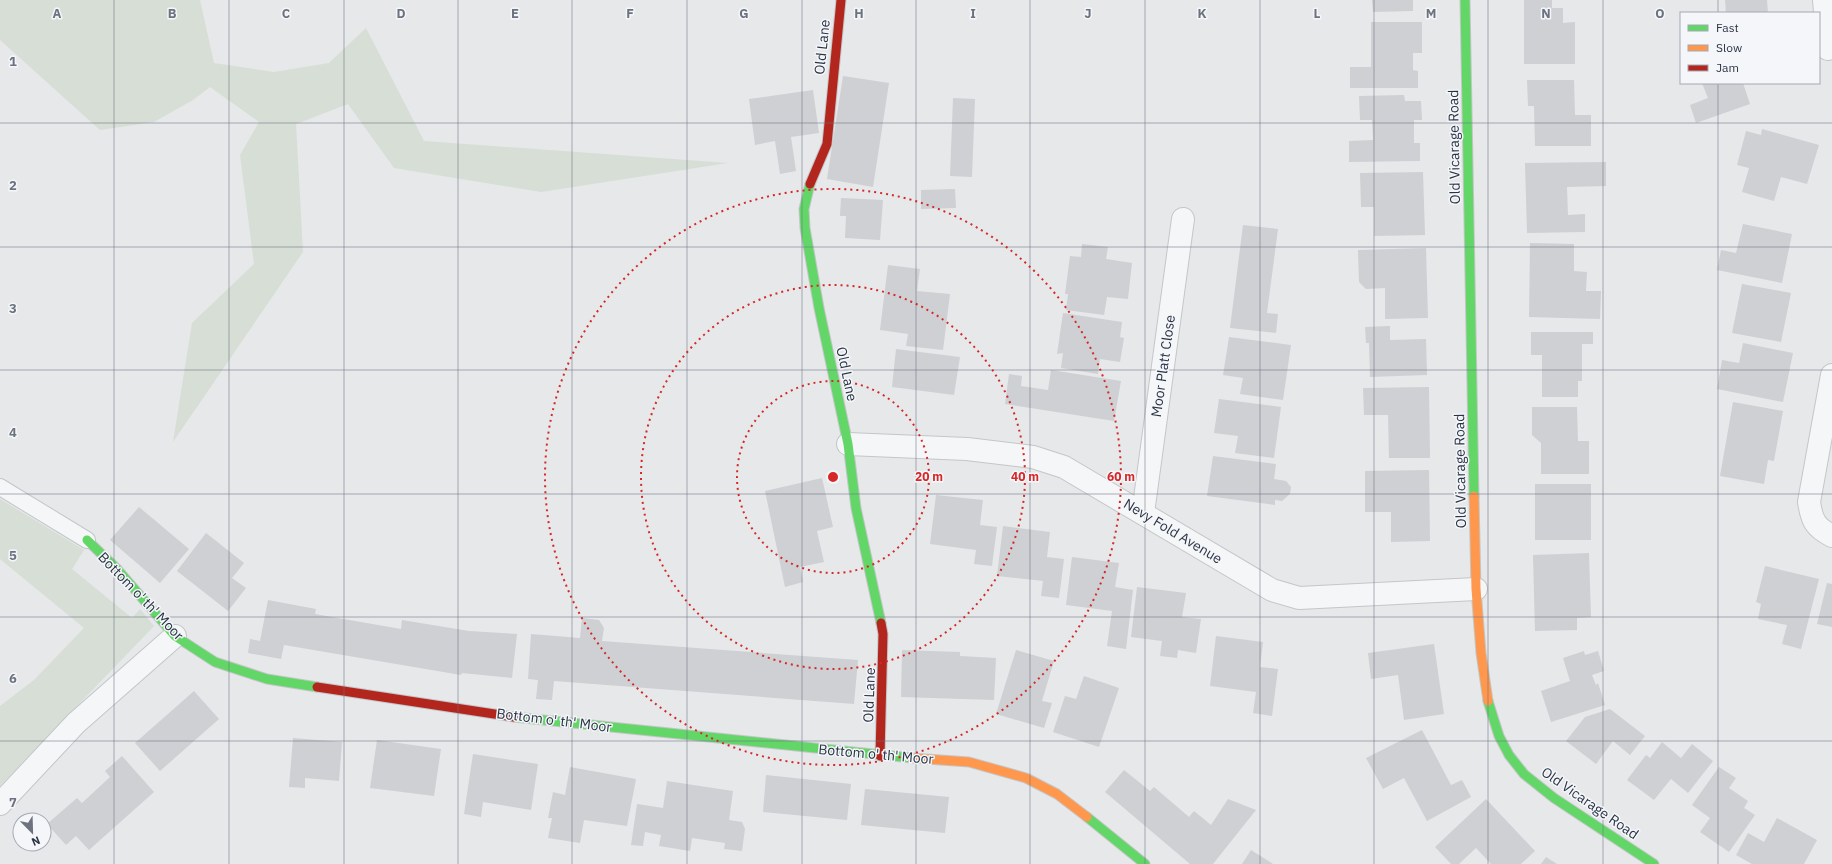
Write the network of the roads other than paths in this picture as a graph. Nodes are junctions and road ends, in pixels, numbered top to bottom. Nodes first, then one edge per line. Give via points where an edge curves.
1 (841, 0) edge
2 (1465, 0) edge
3 (1824, 0) edge
4 (1826, 49) edge
5 (1183, 219) dead end
6 (1832, 375) edge
7 (848, 444) junction
8 (0, 487) edge
9 (1143, 513) junction
10 (1832, 536) edge
11 (87, 540) joint
12 (1476, 589) junction
13 (175, 636) junction
14 (880, 756) junction
15 (0, 804) edge
16 (1145, 864) edge
17 (1654, 864) edge

1 - 7 street, Old Lane via 827,144 807,191 804,209 819,308
2 - 12 street, Old Vicarage Road
3 - 4 street
5 - 9 street, Moor Platt Close
6 - 10 street via 1809,502 1811,518 1820,530
7 - 9 street, Nevy Fold Avenue via 967,449 1033,457 1064,467
7 - 14 street, Old Lane via 856,508 883,634
8 - 11 lane, Bottom o' th' Moor
9 - 12 street, Nevy Fold Avenue via 1272,590 1300,598
11 - 13 street, Bottom o' th' Moor via 117,569
12 - 17 street, Old Vicarage Road via 1488,702 1509,755 1524,774 1558,801
13 - 14 street, Bottom o' th' Moor via 214,662 267,679 514,717
13 - 15 street via 76,723
14 - 16 street, Bottom o' th' Moor via 969,762 1026,778 1057,794

